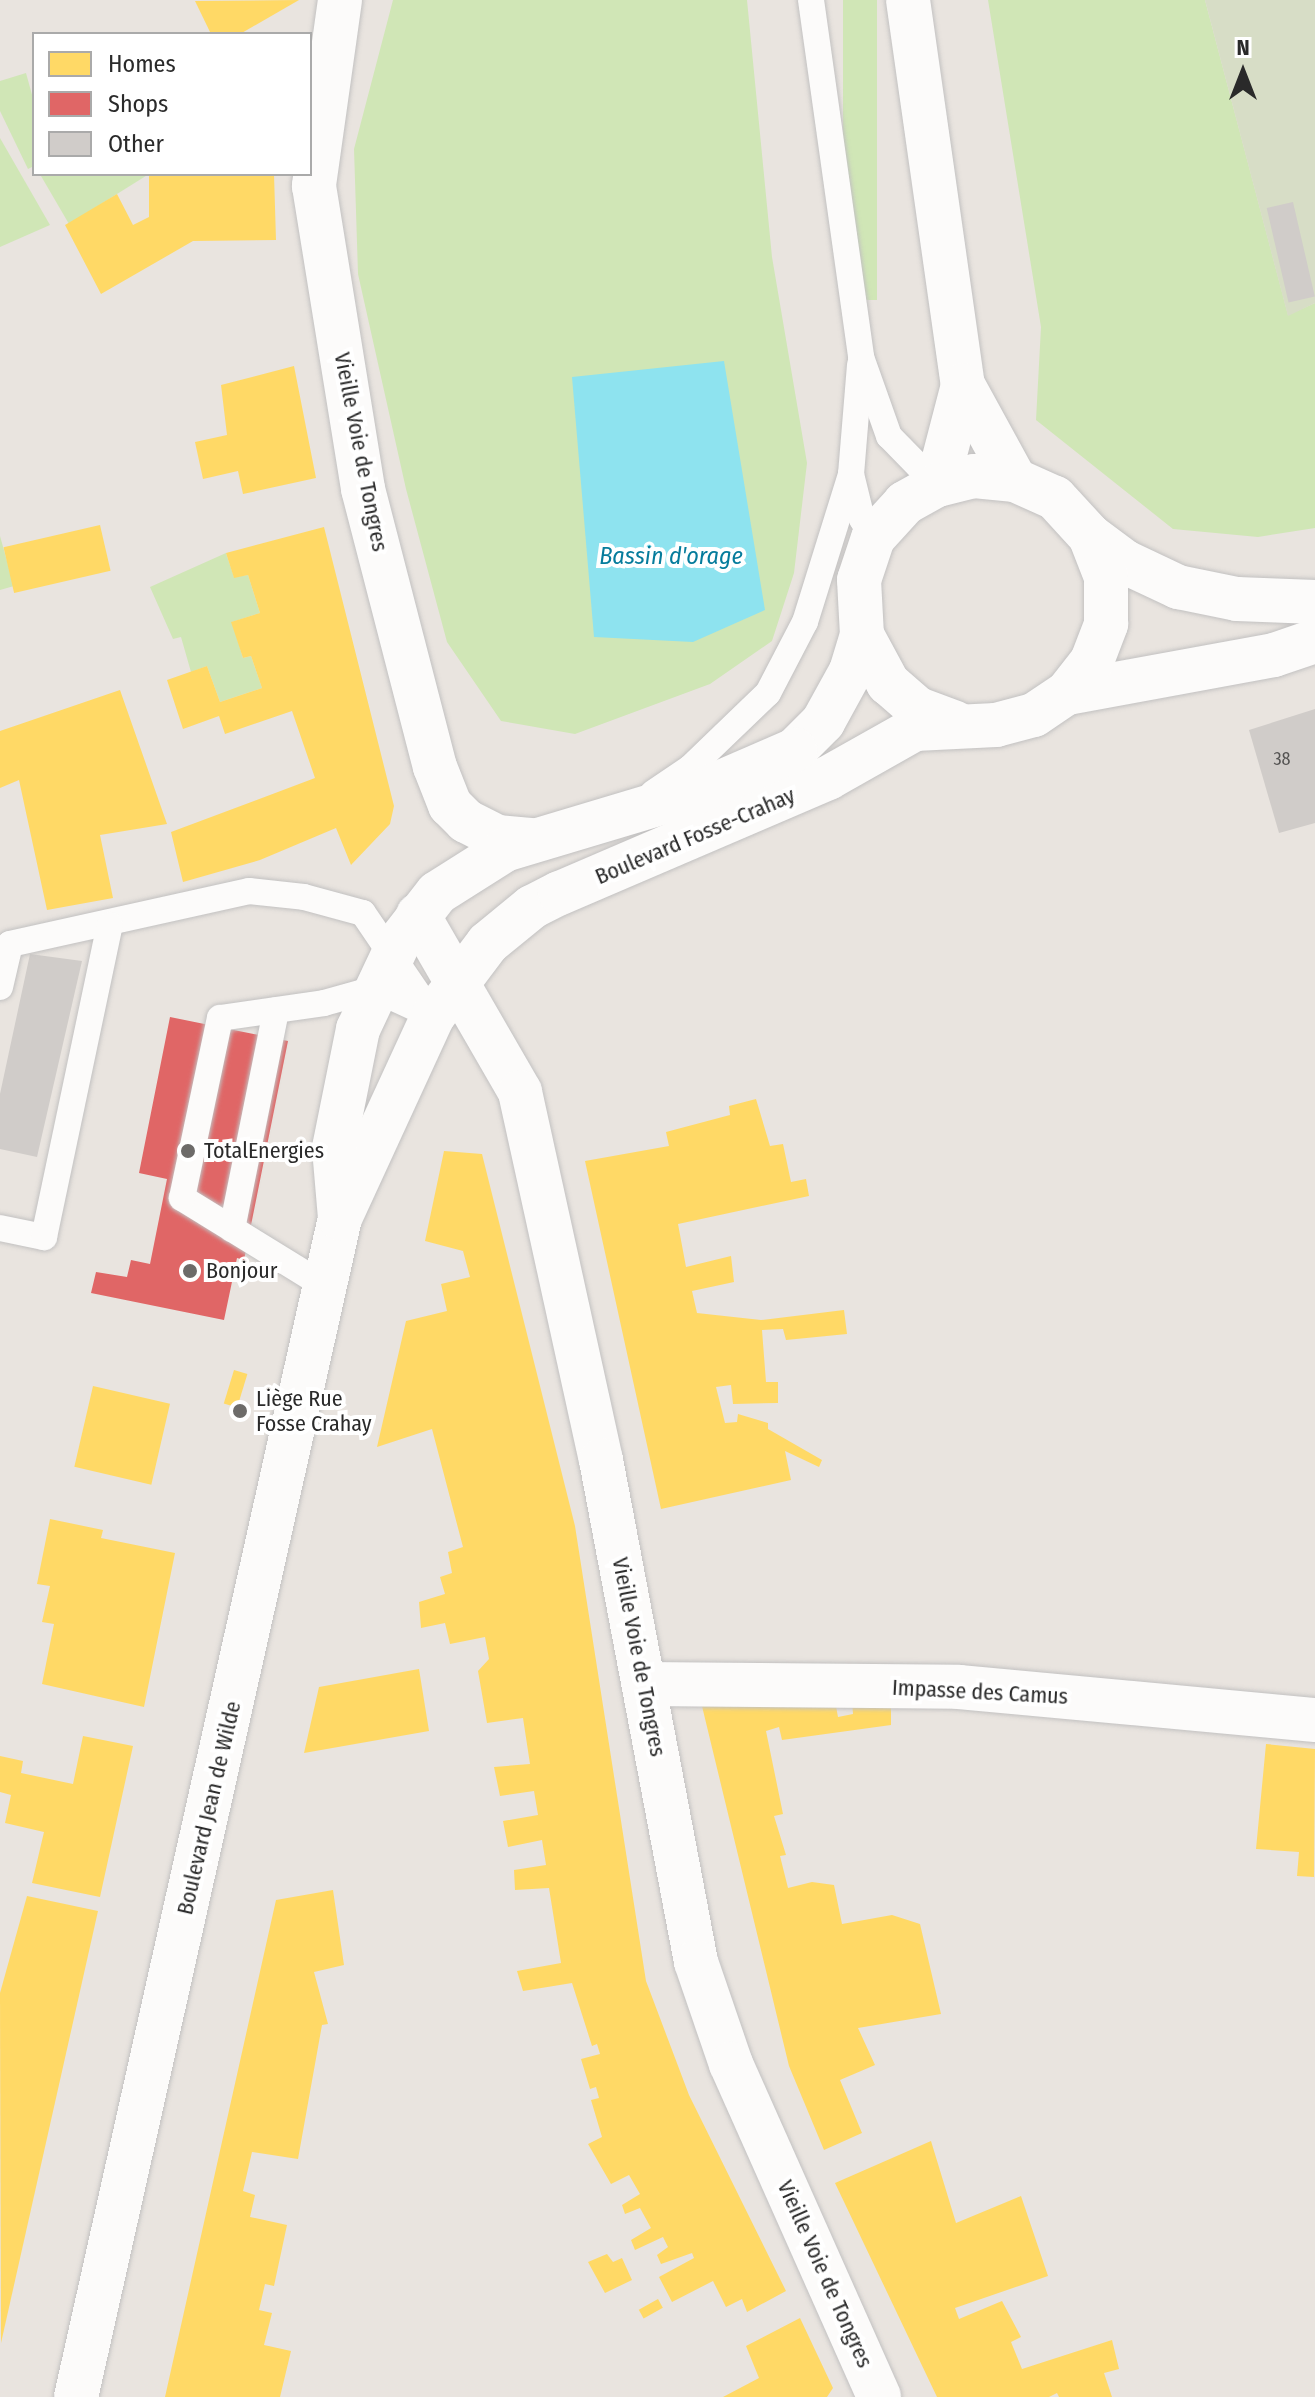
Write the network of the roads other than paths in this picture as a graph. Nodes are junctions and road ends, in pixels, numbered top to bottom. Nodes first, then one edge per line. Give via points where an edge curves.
1 (340, 0) edge
2 (811, 0) edge
3 (908, 0) edge
4 (861, 357) junction
5 (963, 385) junction
6 (851, 474) junction
7 (1015, 480) junction
8 (937, 485) junction
9 (1090, 536) junction
10 (873, 538) junction
11 (1315, 602) edge
12 (862, 635) junction
13 (1315, 641) edge
14 (1067, 693) junction
15 (956, 723) junction
16 (626, 811) junction
17 (533, 840) junction
18 (480, 861) joint
19 (418, 915) junction
20 (110, 925) junction
21 (384, 972) junction
22 (0, 987) edge
23 (444, 1000) junction
24 (276, 1010) junction
25 (340, 1218) junction
26 (0, 1228) edge
27 (232, 1229) junction
28 (325, 1286) junction
29 (644, 1684) junction
30 (1315, 1720) edge
31 (76, 2397) edge
32 (879, 2397) edge

1 - 17 main road, Vieille Voie de Tongres via 314,186 363,489 435,767 450,805 466,821 497,837
2 - 4 lane
3 - 5 main road
4 - 6 lane
4 - 8 lane via 889,436
5 - 7 main road
5 - 8 main road
6 - 10 lane via 862,519
6 - 16 lane via 805,622 768,693 690,768
7 - 8 main road, Boulevard Fosse-Crahay via 974,476
7 - 9 main road, Boulevard Fosse-Crahay via 1055,498
8 - 10 main road, Boulevard Fosse-Crahay via 905,503
9 - 11 main road, Boulevard Fosse-Crahay via 1125,562 1178,587 1237,599
9 - 14 main road, Boulevard Fosse-Crahay via 1106,577 1106,624 1092,661
10 - 12 main road, Boulevard Fosse-Crahay via 859,580
12 - 15 main road, Boulevard Fosse-Crahay via 888,683 918,709
12 - 16 main road, Boulevard Fosse-Crahay via 834,705 795,750 698,792
13 - 14 main road, Boulevard Fosse-Crahay via 1274,655
14 - 15 main road, Boulevard Fosse-Crahay via 1034,715 996,725
15 - 23 main road, Boulevard Fosse-Crahay via 915,729 828,778 532,907 488,943
16 - 17 main road, Boulevard Fosse-Crahay
17 - 18 main road, Boulevard Fosse-Crahay
18 - 19 main road, Boulevard Jean de Wilde via 437,893
19 - 21 main road, Boulevard Jean de Wilde
19 - 23 main road, Vieille Voie de Tongres
20 - 21 lane via 249,891 304,897 363,913
20 - 22 lane via 10,944
20 - 26 lane via 44,1237
21 - 23 lane
21 - 23 lane
21 - 24 lane
21 - 25 main road, Boulevard Jean de Wilde via 358,1029 334,1148
23 - 25 main road, Boulevard Jean de Wilde
23 - 29 main road, Vieille Voie de Tongres via 520,1092
24 - 27 lane
24 - 27 lane via 220,1018 185,1183 182,1198
25 - 28 main road, Boulevard Jean de Wilde
27 - 28 lane
28 - 31 main road, Boulevard Jean de Wilde
29 - 30 main road, Impasse des Camus via 959,1687
29 - 32 main road, Vieille Voie de Tongres via 696,1962 731,2064

